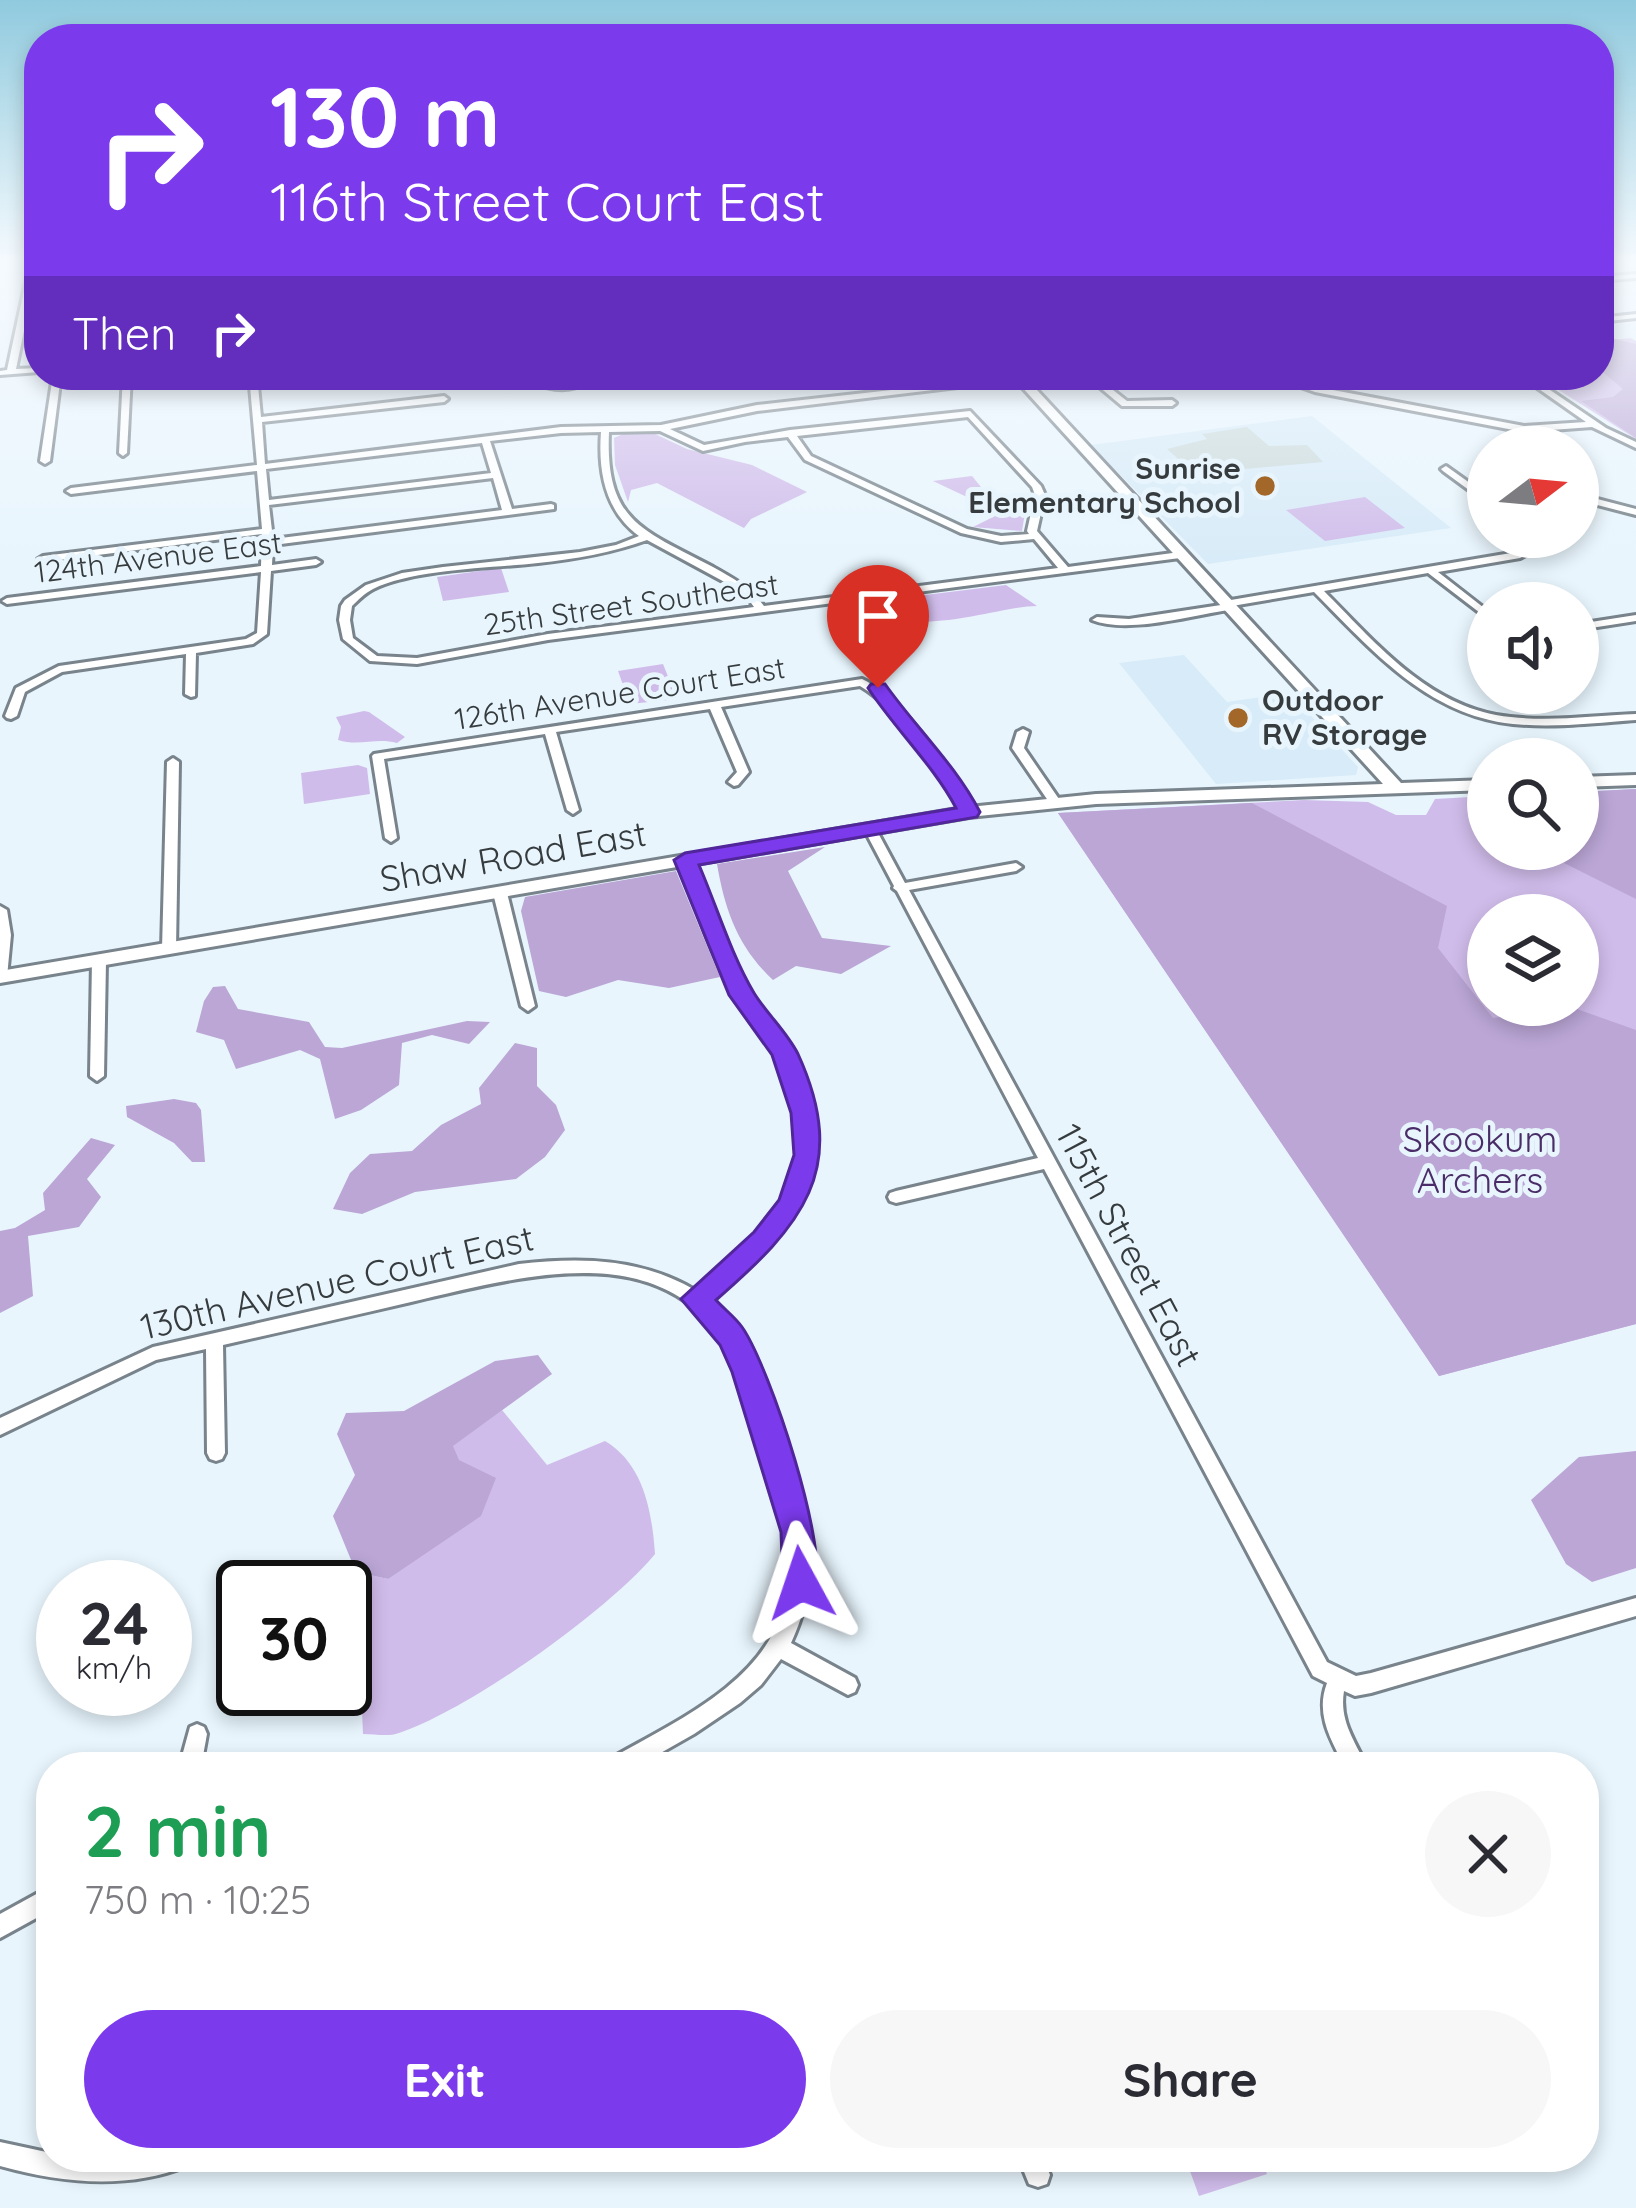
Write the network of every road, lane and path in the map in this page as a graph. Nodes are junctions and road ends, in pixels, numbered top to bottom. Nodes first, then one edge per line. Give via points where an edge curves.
1 (55, 390) edge
2 (126, 390) edge
3 (254, 390) edge
4 (909, 390) edge
5 (1031, 390) edge
6 (1108, 390) edge
7 (1320, 390) edge
8 (1545, 390) edge
9 (1432, 396) dead end
10 (444, 399) dead end
11 (1172, 403) dead end
12 (1423, 410) junction
13 (257, 420) junction
14 (1594, 424) junction
15 (661, 428) junction
16 (605, 430) junction
17 (790, 433) junction
18 (485, 439) junction
19 (1636, 445) edge
20 (123, 453) dead end
21 (45, 461) dead end
22 (262, 465) junction
23 (1446, 469) dead end
24 (495, 475) junction
25 (1467, 484) edge
26 (71, 491) dead end
27 (1599, 502) edge
28 (264, 503) junction
29 (551, 507) dead end
30 (1636, 512) edge
31 (508, 513) junction
32 (647, 536) junction
33 (1035, 536) junction
34 (268, 537) junction
35 (1180, 555) junction
36 (1503, 558) edge
37 (43, 559) dead end
38 (316, 562) dead end
39 (268, 567) junction
40 (1066, 571) junction
41 (1431, 571) junction
42 (1316, 590) junction
43 (1467, 599) edge
44 (7, 601) dead end
45 (1227, 606) junction
46 (762, 610) junction
47 (1636, 618) edge
48 (1096, 620) dead end
49 (1599, 624) edge
50 (191, 651) junction
51 (191, 694) dead end
52 (714, 704) junction
53 (11, 716) dead end
54 (1636, 717) edge
55 (549, 729) junction
56 (1023, 732) dead end
57 (173, 762) dead end
58 (1636, 780) edge
59 (1599, 781) edge
60 (734, 782) dead end
61 (1467, 785) edge
62 (1396, 788) junction
63 (1055, 802) junction
64 (573, 810) dead end
65 (969, 812) junction
66 (871, 831) junction
67 (391, 838) dead end
68 (685, 860) junction
69 (1016, 867) dead end
70 (899, 888) junction
71 (500, 893) junction
72 (0, 910) edge
73 (169, 949) junction
74 (99, 962) junction
75 (0, 977) edge
76 (528, 1006) dead end
77 (97, 1076) dead end
78 (1047, 1162) junction
79 (896, 1197) dead end
80 (696, 1299) junction
81 (214, 1339) junction
82 (0, 1427) edge
83 (217, 1453) dead end
84 (1636, 1607) edge
85 (778, 1647) junction
86 (1338, 1682) junction
87 (848, 1685) dead end
88 (197, 1734) dead end
89 (193, 1752) edge
90 (640, 1752) edge
91 (1349, 1752) edge
92 (36, 1906) edge
93 (0, 1927) edge
94 (0, 2155) edge
95 (36, 2162) edge

1 - 21 street
2 - 20 street
3 - 13 street
4 - 15 street
5 - 35 main road
6 - 11 street via 1125,404
7 - 12 street
8 - 14 street
9 - 12 street
10 - 13 street
12 - 14 street via 1534,430
13 - 22 street
14 - 19 street
15 - 16 street
15 - 17 street via 703,448
16 - 18 street
16 - 32 street via 603,462 618,509
17 - 33 street via 808,458 964,531
17 - 33 street via 970,414 1036,486
18 - 22 street
18 - 24 street
22 - 26 street
22 - 28 street
23 - 25 street
24 - 28 street
24 - 31 street
27 - 30 street
28 - 34 street
29 - 31 street
31 - 34 street
32 - 46 street via 747,590
32 - 46 street, 25th Street Southeast via 591,552 397,579 346,607 347,639 374,658 422,660
33 - 40 street
34 - 37 street
34 - 39 street
35 - 40 street, 25th Street Southeast
35 - 45 main road
36 - 41 street
38 - 39 street, 124th Avenue East
39 - 44 street, 124th Avenue East
39 - 50 street via 257,638
40 - 46 street, 25th Street Southeast
41 - 42 street
41 - 43 street
42 - 45 street
42 - 54 street via 1425,691 1463,710 1514,720
45 - 48 street
45 - 62 main road
47 - 49 street
50 - 51 street
50 - 53 street via 46,673 20,690
52 - 55 street, 126th Avenue Court East
52 - 60 street via 743,772
52 - 65 street, 126th Avenue Court East via 869,684 939,762
55 - 64 street
55 - 67 street, 126th Avenue Court East via 378,755
56 - 63 street via 1018,748
57 - 73 street
58 - 59 main road
61 - 62 main road, Shaw Road East
62 - 63 main road, Shaw Road East
63 - 65 main road, Shaw Road East
65 - 66 main road, Shaw Road East
66 - 68 main road, Shaw Road East
66 - 70 street, 115th Street East
68 - 71 main road, Shaw Road East
68 - 80 street via 742,995 784,1053 808,1135 804,1178 785,1216
69 - 70 street
70 - 78 street, 115th Street East
71 - 73 main road, Shaw Road East
71 - 76 street
72 - 75 street
73 - 74 main road, Shaw Road East
74 - 75 main road, Shaw Road East
74 - 77 street
78 - 79 street
78 - 86 street, 115th Street East via 1311,1656
80 - 81 street, 130th Avenue Court East via 637,1270 569,1264
80 - 85 street via 738,1348 799,1532 801,1583
81 - 82 street, 130th Avenue Court East via 140,1360
81 - 83 street
84 - 86 street via 1388,1680
85 - 87 street
85 - 90 street via 737,1693
86 - 91 street via 1332,1717
88 - 89 street
92 - 93 street
94 - 95 street

